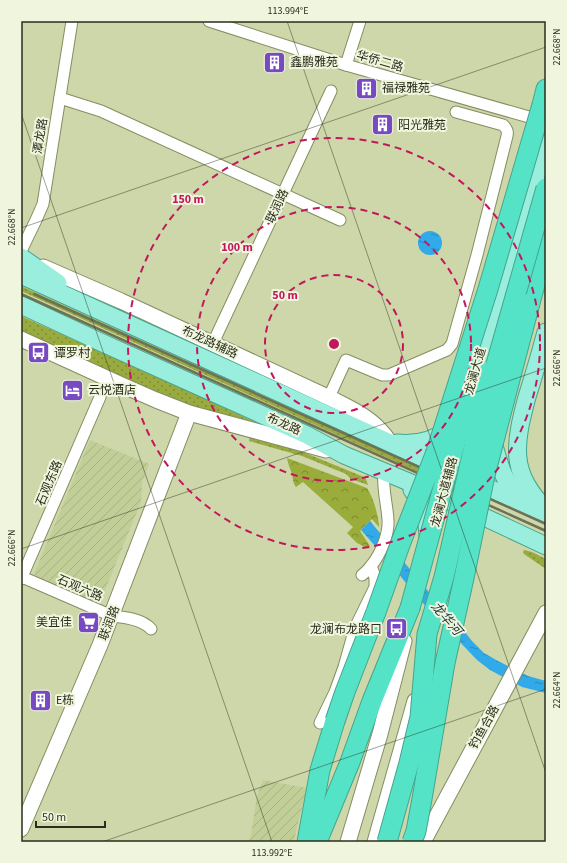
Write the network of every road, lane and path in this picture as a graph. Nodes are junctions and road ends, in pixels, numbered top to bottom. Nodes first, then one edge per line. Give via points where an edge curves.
1 (72, 21) edge
2 (209, 21) edge
3 (360, 21) edge
4 (346, 65) junction
5 (330, 91) dead end
6 (60, 98) junction
7 (545, 105) edge
8 (456, 112) dead end
9 (546, 137) edge
10 (546, 144) edge
11 (546, 188) edge
12 (282, 194) junction
13 (546, 215) edge
14 (340, 220) dead end
15 (546, 244) edge
16 (21, 250) edge
17 (475, 255) junction
18 (21, 257) edge
19 (509, 264) junction
20 (21, 275) edge
21 (21, 305) edge
22 (96, 309) junction
23 (546, 332) edge
24 (21, 339) edge
25 (213, 343) junction
26 (100, 397) dead end
27 (329, 398) junction
28 (491, 403) junction
29 (467, 408) junction
30 (317, 409) junction
31 (189, 413) junction
32 (307, 435) junction
33 (390, 442) junction
34 (344, 455) junction
35 (450, 470) junction
36 (390, 473) junction
37 (472, 480) junction
38 (443, 498) junction
39 (466, 508) junction
40 (541, 510) edge
41 (516, 532) junction
42 (546, 546) edge
43 (427, 558) junction
44 (371, 566) junction
45 (451, 568) junction
46 (362, 576) dead end
47 (21, 578) edge
48 (411, 608) junction
49 (546, 613) edge
50 (112, 616) junction
51 (151, 630) dead end
52 (430, 634) junction
53 (320, 723) dead end
54 (360, 802) junction
55 (384, 809) junction
56 (21, 829) edge
57 (307, 842) edge
58 (317, 842) edge
59 (348, 842) edge
60 (375, 842) edge
61 (387, 842) edge
62 (412, 842) edge
63 (423, 842) edge

1 - 6 street, 潭龙路
2 - 4 street, 华侨二路
3 - 4 street
4 - 7 street, 华侨二路
5 - 12 street, 联润路
6 - 12 street via 101,112
6 - 16 street, 潭龙路 via 43,204
7 - 57 highway, bridge via 436,452 335,721 320,770
8 - 17 street via 503,125 508,132
9 - 48 highway, 龙澜大道, bridge via 500,282
10 - 19 main road, 龙澜大道辅路
11 - 52 highway, 龙澜大道, bridge via 479,424
12 - 14 street
12 - 25 street, 联润路
13 - 28 main road, 龙澜大道辅路
15 - 62 highway, bridge via 485,475 445,663 422,799
17 - 19 street
17 - 27 street via 449,348 389,375 382,375 346,360
18 - 22 main road
18 - 25 main road, 布龙路辅路
19 - 29 main road, 龙澜大道辅路
20 - 22 main road
21 - 32 main road, 布龙路
22 - 30 main road
23 - 40 main road via 520,423 517,443 520,470
24 - 31 main road
25 - 27 main road, 布龙路辅路
26 - 47 street, 石观东路
27 - 33 main road, 布龙路辅路 via 366,418
28 - 37 main road, 龙澜大道辅路
28 - 40 main road via 492,439 507,481 520,499
29 - 33 main road via 458,423 434,438 406,444
29 - 35 main road, 龙澜大道辅路
30 - 32 main road
30 - 33 main road
31 - 34 main road
31 - 50 main road, 联润路
32 - 34 main road, 布龙路
33 - 35 main road
34 - 36 main road, 布龙路
35 - 37 main road
35 - 38 main road, 龙澜大道辅路
36 - 38 main road, 布龙路
36 - 43 main road via 408,486 424,509 429,543
36 - 44 street via 383,481 388,520 386,536
37 - 39 main road, 龙澜大道辅路
37 - 40 main road
38 - 39 main road, 布龙路
38 - 43 main road, 龙澜大道辅路
39 - 41 main road, 布龙路
39 - 45 main road, 龙澜大道辅路
41 - 42 main road, 布龙路
41 - 45 main road via 497,529 475,535 461,549
43 - 48 main road, 龙澜大道辅路, bridge
44 - 46 street
44 - 53 street via 376,578 375,588 355,628 335,692
45 - 52 main road, 龙澜大道辅路
47 - 50 street, 石观六路
48 - 54 main road, 龙澜大道辅路 via 380,734
48 - 58 highway, 龙澜大道
49 - 63 main road, 钓鱼合路
50 - 51 street, 石观六路 via 139,622
50 - 56 main road, 联润路
52 - 55 main road, 龙澜大道辅路
52 - 61 highway, 龙澜大道, bridge via 420,717
54 - 55 main road
54 - 59 main road, 龙澜大道辅路
55 - 60 main road, 龙澜大道辅路

